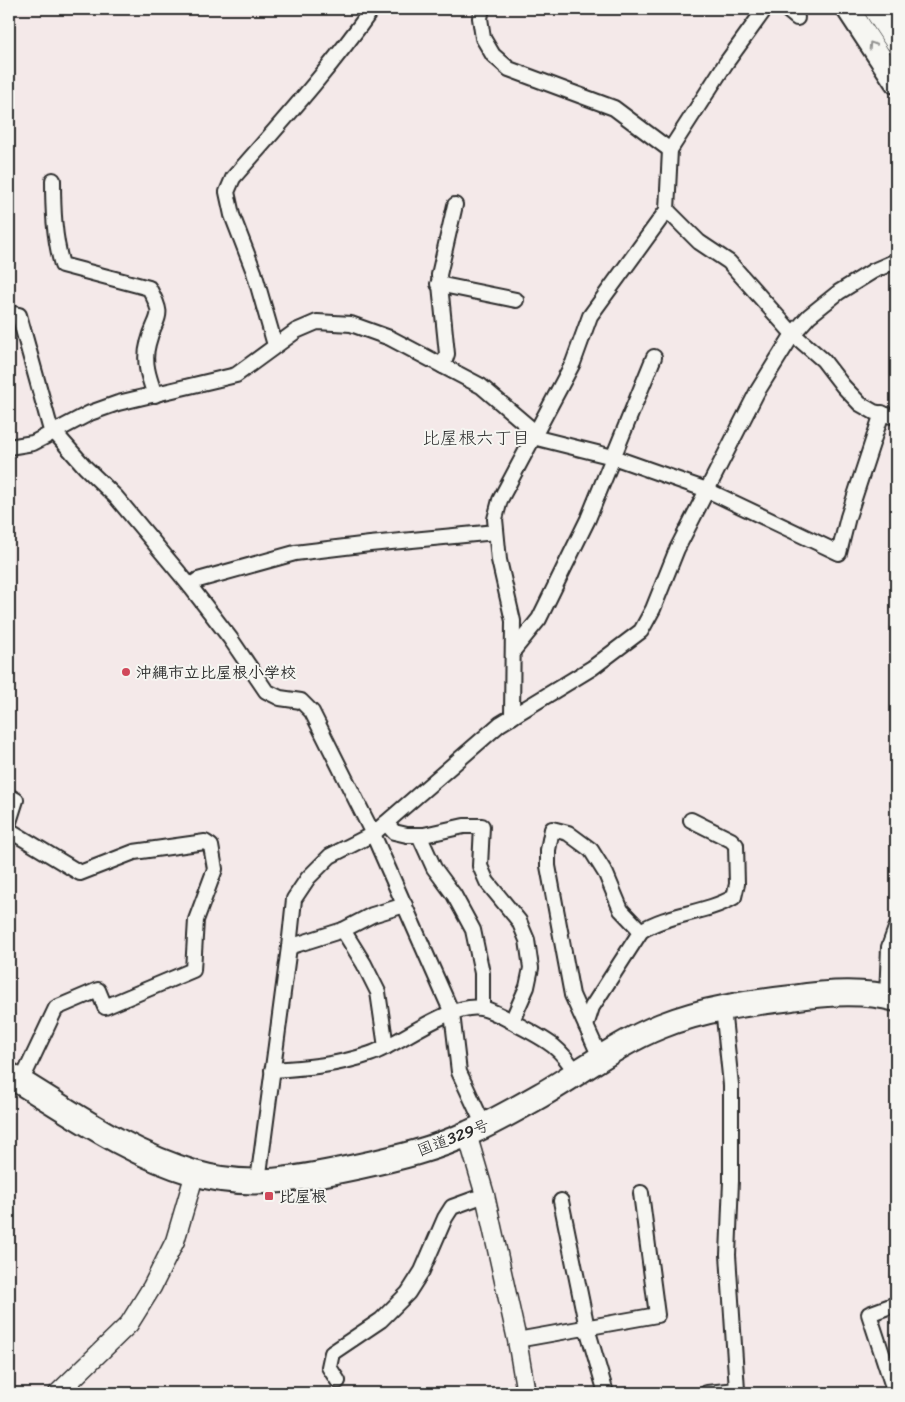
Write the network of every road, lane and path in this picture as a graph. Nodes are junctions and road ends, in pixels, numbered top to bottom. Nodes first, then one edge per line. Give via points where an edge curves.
1 (372, 9) edge
2 (482, 9) edge
3 (765, 9) edge
4 (848, 9) edge
5 (875, 9) edge
6 (896, 41) edge
7 (896, 82) edge
8 (670, 150) junction
9 (53, 180) dead end
10 (455, 205) dead end
11 (666, 210) junction
12 (896, 260) edge
13 (438, 284) junction
14 (516, 300) dead end
15 (9, 313) edge
16 (793, 334) junction
17 (275, 345) junction
18 (654, 357) dead end
19 (443, 366) junction
20 (155, 394) junction
21 (882, 413) junction
22 (896, 417) edge
23 (55, 432) junction
24 (534, 434) junction
25 (9, 446) edge
26 (613, 457) junction
27 (707, 490) junction
28 (496, 532) junction
29 (190, 586) junction
30 (513, 651) junction
31 (512, 717) junction
32 (9, 796) edge
33 (691, 820) dead end
34 (9, 822) edge
35 (386, 823) junction
36 (9, 830) edge
37 (373, 834) junction
38 (420, 835) junction
39 (405, 905) junction
40 (896, 928) edge
41 (343, 930) junction
42 (641, 931) junction
43 (289, 947) junction
44 (892, 998) edge
45 (482, 1008) junction
46 (723, 1008) junction
47 (452, 1013) junction
48 (512, 1021) junction
49 (586, 1026) junction
50 (386, 1047) junction
51 (600, 1058) junction
52 (272, 1070) junction
53 (576, 1073) junction
54 (15, 1079) edge
55 (476, 1130) junction
56 (195, 1173) junction
57 (258, 1181) junction
58 (641, 1193) dead end
59 (485, 1195) junction
60 (561, 1200) dead end
61 (896, 1304) edge
62 (587, 1328) junction
63 (517, 1340) junction
64 (338, 1381) dead end
65 (737, 1391) edge
66 (58, 1393) edge
67 (526, 1393) edge
68 (606, 1393) edge
69 (707, 1393) edge
70 (895, 1393) edge

1 - 17 street via 302,100 233,178 227,192
2 - 8 street via 483,38 493,55 509,69 614,108
3 - 8 street
7 -> 4 main road
5 - 6 main road
8 - 11 street
9 - 20 street via 52,209 62,265 149,288 158,304 160,316 147,345 146,369
10 - 13 street
11 - 16 street via 699,242 729,262
11 - 24 street via 590,316 573,363
12 - 16 street via 839,292 809,316
13 - 14 street
13 - 19 street via 447,354
15 - 23 street via 19,315 50,427
16 - 21 street via 823,360 860,404
16 - 27 street via 756,392
17 - 19 street via 317,322 351,324 390,338
17 - 20 street via 236,375
18 - 26 street
19 - 24 street via 481,386
20 - 23 street via 90,413
21 - 22 street
21 - 27 street via 839,553
23 - 25 street via 33,443
23 - 29 street via 116,497
24 - 26 street
24 - 28 street via 500,500 495,519
26 - 27 street
26 - 30 street via 588,519 539,619
27 - 31 street via 641,632 592,668
28 - 29 street via 296,553 198,580
28 - 30 street via 513,621
29 - 37 street via 266,692 301,701 312,712
30 - 31 street
31 - 35 street
32 - 34 street via 16,800
33 - 42 street via 736,845 734,897 652,924
35 - 37 street
35 - 38 street via 394,832
36 - 54 street via 80,873 134,852 206,842 211,846 215,869 196,920 193,970 106,1007 98,990 56,1008
37 - 39 street
37 - 43 street via 330,856 308,878 294,899
38 - 45 street via 434,868 454,895 473,930 482,973
38 - 48 street via 464,826 482,826 480,866 487,882 519,922 527,940 531,968 527,987
39 - 41 street via 372,914
39 - 47 street
40 - 44 street via 888,947
41 - 43 street
41 - 50 street via 378,992
42 - 49 street via 592,1007
42 - 49 street via 621,910 606,874 591,850 568,833 552,829 548,850 550,875 572,995
43 - 52 street
44 - 46 highway, 国道329号 via 856,994 814,995
45 - 47 street
45 - 48 street
46 - 51 highway, 国道329号 via 659,1026
46 - 65 street via 730,1085 728,1255
47 - 50 street
47 - 55 street via 459,1072
48 - 53 street via 550,1042
49 - 51 street
50 - 52 street via 344,1063
51 - 53 highway, 国道329号
52 - 57 street
53 - 55 highway, 国道329号
54 - 56 highway, 国道329号 via 124,1145
55 - 57 highway, 国道329号 via 390,1159 287,1180
55 - 59 street
56 - 57 highway, 国道329号
56 - 66 street via 175,1241 129,1324
58 - 62 street via 657,1315
59 - 63 street
59 - 64 street via 452,1207 408,1293 381,1320 332,1353 328,1367
60 - 62 street
61 - 70 street via 869,1314
62 - 63 street
62 - 68 street
63 - 67 street
65 - 69 street

